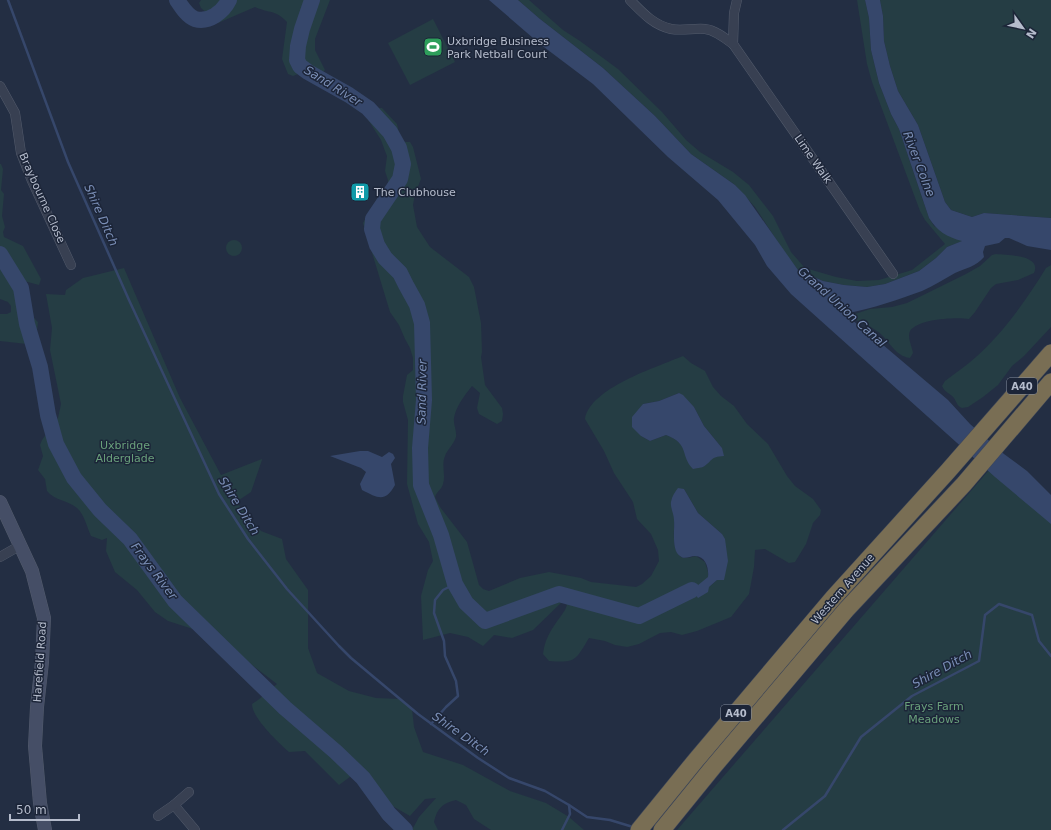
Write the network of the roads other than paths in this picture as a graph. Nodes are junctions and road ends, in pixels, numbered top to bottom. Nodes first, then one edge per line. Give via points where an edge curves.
1 (630, 0) edge
2 (737, 0) edge
3 (733, 44) junction
4 (0, 86) edge
5 (71, 265) dead end
6 (893, 274) dead end
7 (1051, 353) edge
8 (1051, 382) edge
9 (0, 502) edge
10 (21, 545) junction
11 (0, 557) edge
12 (188, 792) dead end
13 (174, 805) junction
14 (158, 816) dead end
15 (45, 830) edge
16 (195, 830) edge
17 (640, 830) edge
18 (662, 830) edge

1 - 3 street via 646,16 665,27 710,30
2 - 3 street
3 - 6 street, Lime Walk
4 - 5 street, Braybourne Close via 15,113 21,153 32,181
7 - 17 highway, Western Avenue / A40 via 833,598
8 - 18 highway, Western Avenue / A40 via 964,484 846,610
9 - 10 main road, Harefield Road
10 - 11 street
10 - 15 main road, Harefield Road via 32,571 44,618 35,746
12 - 13 street
13 - 14 street
13 - 16 street

